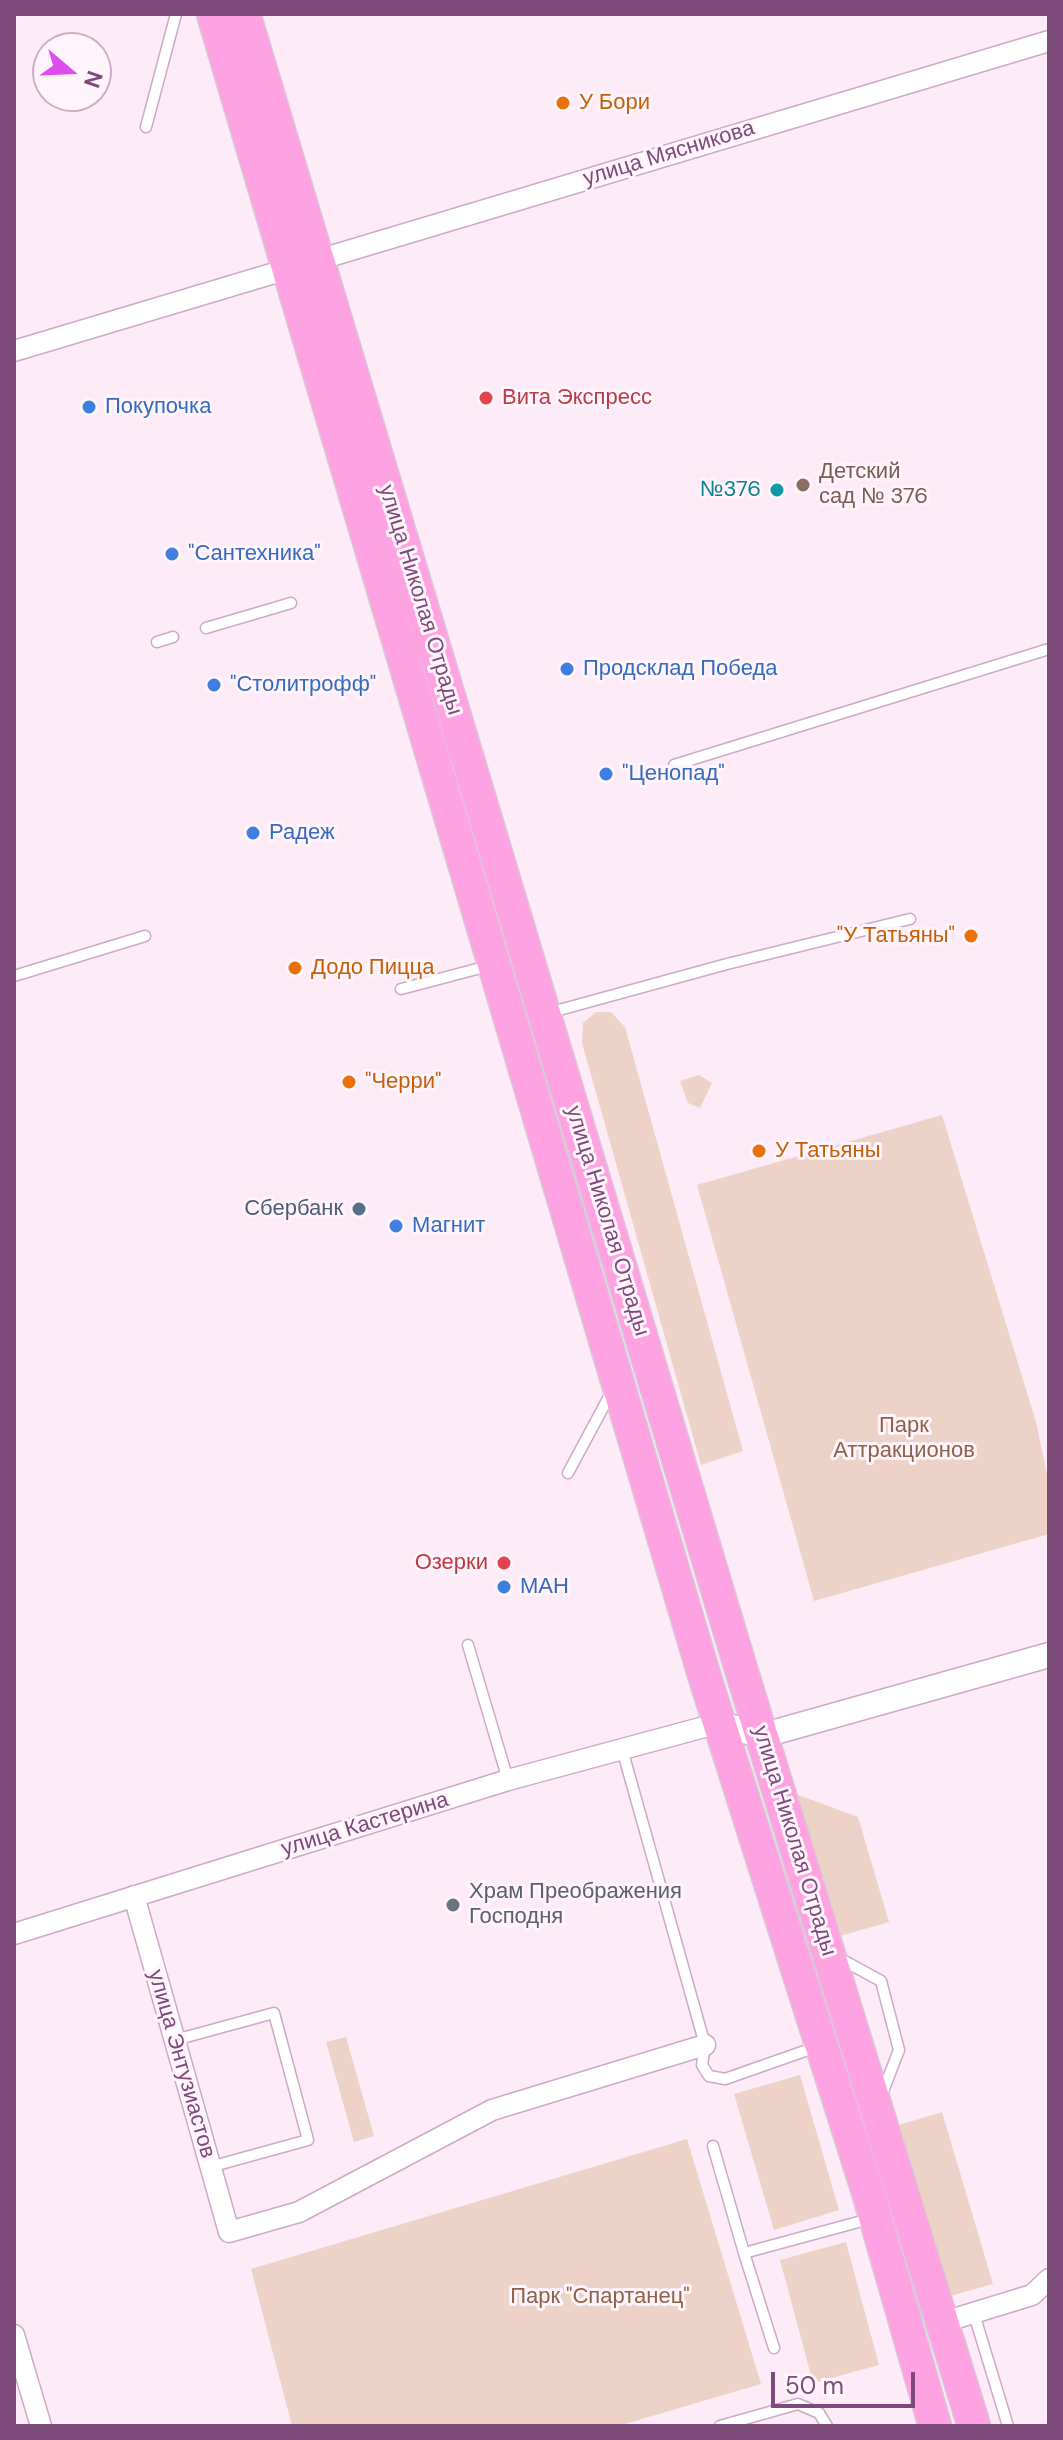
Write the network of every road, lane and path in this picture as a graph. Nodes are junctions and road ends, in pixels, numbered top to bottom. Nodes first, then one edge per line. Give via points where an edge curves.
1 (176, 14) edge
2 (213, 14) edge
3 (244, 14) edge
4 (1049, 41) edge
5 (146, 127) dead end
6 (304, 266) junction
7 (14, 351) edge
8 (291, 603) dead end
9 (206, 628) dead end
10 (173, 637) dead end
11 (157, 642) dead end
12 (1049, 649) edge
13 (674, 765) dead end
14 (910, 919) dead end
15 (145, 936) dead end
16 (493, 965) junction
17 (14, 976) edge
18 (401, 989) dead end
19 (545, 1014) junction
20 (617, 1382) junction
21 (568, 1473) dead end
22 (468, 1645) dead end
23 (1049, 1655) edge
24 (719, 1723) junction
25 (761, 1736) junction
26 (622, 1749) junction
27 (508, 1780) junction
28 (134, 1896) junction
29 (14, 1934) edge
30 (175, 2040) junction
31 (705, 2045) junction
32 (821, 2045) junction
33 (713, 2146) dead end
34 (210, 2167) junction
35 (875, 2217) junction
36 (744, 2253) junction
37 (1049, 2279) edge
38 (959, 2318) junction
39 (14, 2335) edge
40 (774, 2348) dead end
41 (41, 2426) edge
42 (720, 2426) edge
43 (827, 2426) edge
44 (935, 2426) edge
45 (974, 2426) edge
46 (1008, 2426) edge

1 - 5 lane
2 - 6 main road, улица Николая Отрады
3 - 6 main road, улица Николая Отрады
4 - 6 street, улица Мясникова
6 - 7 street, улица Мясникова
6 - 16 main road, улица Николая Отрады
6 - 19 main road, улица Николая Отрады
8 - 9 lane
10 - 11 lane
12 - 13 lane
14 - 19 lane
15 - 17 lane
16 - 18 lane
16 - 20 main road, улица Николая Отрады
19 - 25 main road, улица Николая Отрады
20 - 21 lane
20 - 24 main road, улица Николая Отрады
22 - 27 lane
23 - 25 street
24 - 25 street
24 - 26 street, улица Кастерина
24 - 32 main road, улица Николая Отрады
25 - 38 main road, улица Николая Отрады via 876,2107
26 - 27 street, улица Кастерина
26 - 31 lane
27 - 28 street, улица Кастерина
28 - 29 street, улица Кастерина
28 - 30 street, улица Энтузиастов
30 - 34 street, улица Энтузиастов
30 - 34 lane via 274,2013 308,2140
31 - 32 lane via 702,2065 709,2076 720,2079
31 - 34 street, улица Энтузиастов via 492,2110 299,2212 229,2232
32 - 35 main road, улица Николая Отрады
33 - 36 lane
35 - 36 lane
35 - 44 main road, улица Николая Отрады
36 - 40 lane
37 - 38 street via 1032,2295
38 - 45 main road, улица Николая Отрады
38 - 46 lane
39 - 41 street
42 - 43 lane via 798,2404 819,2413

